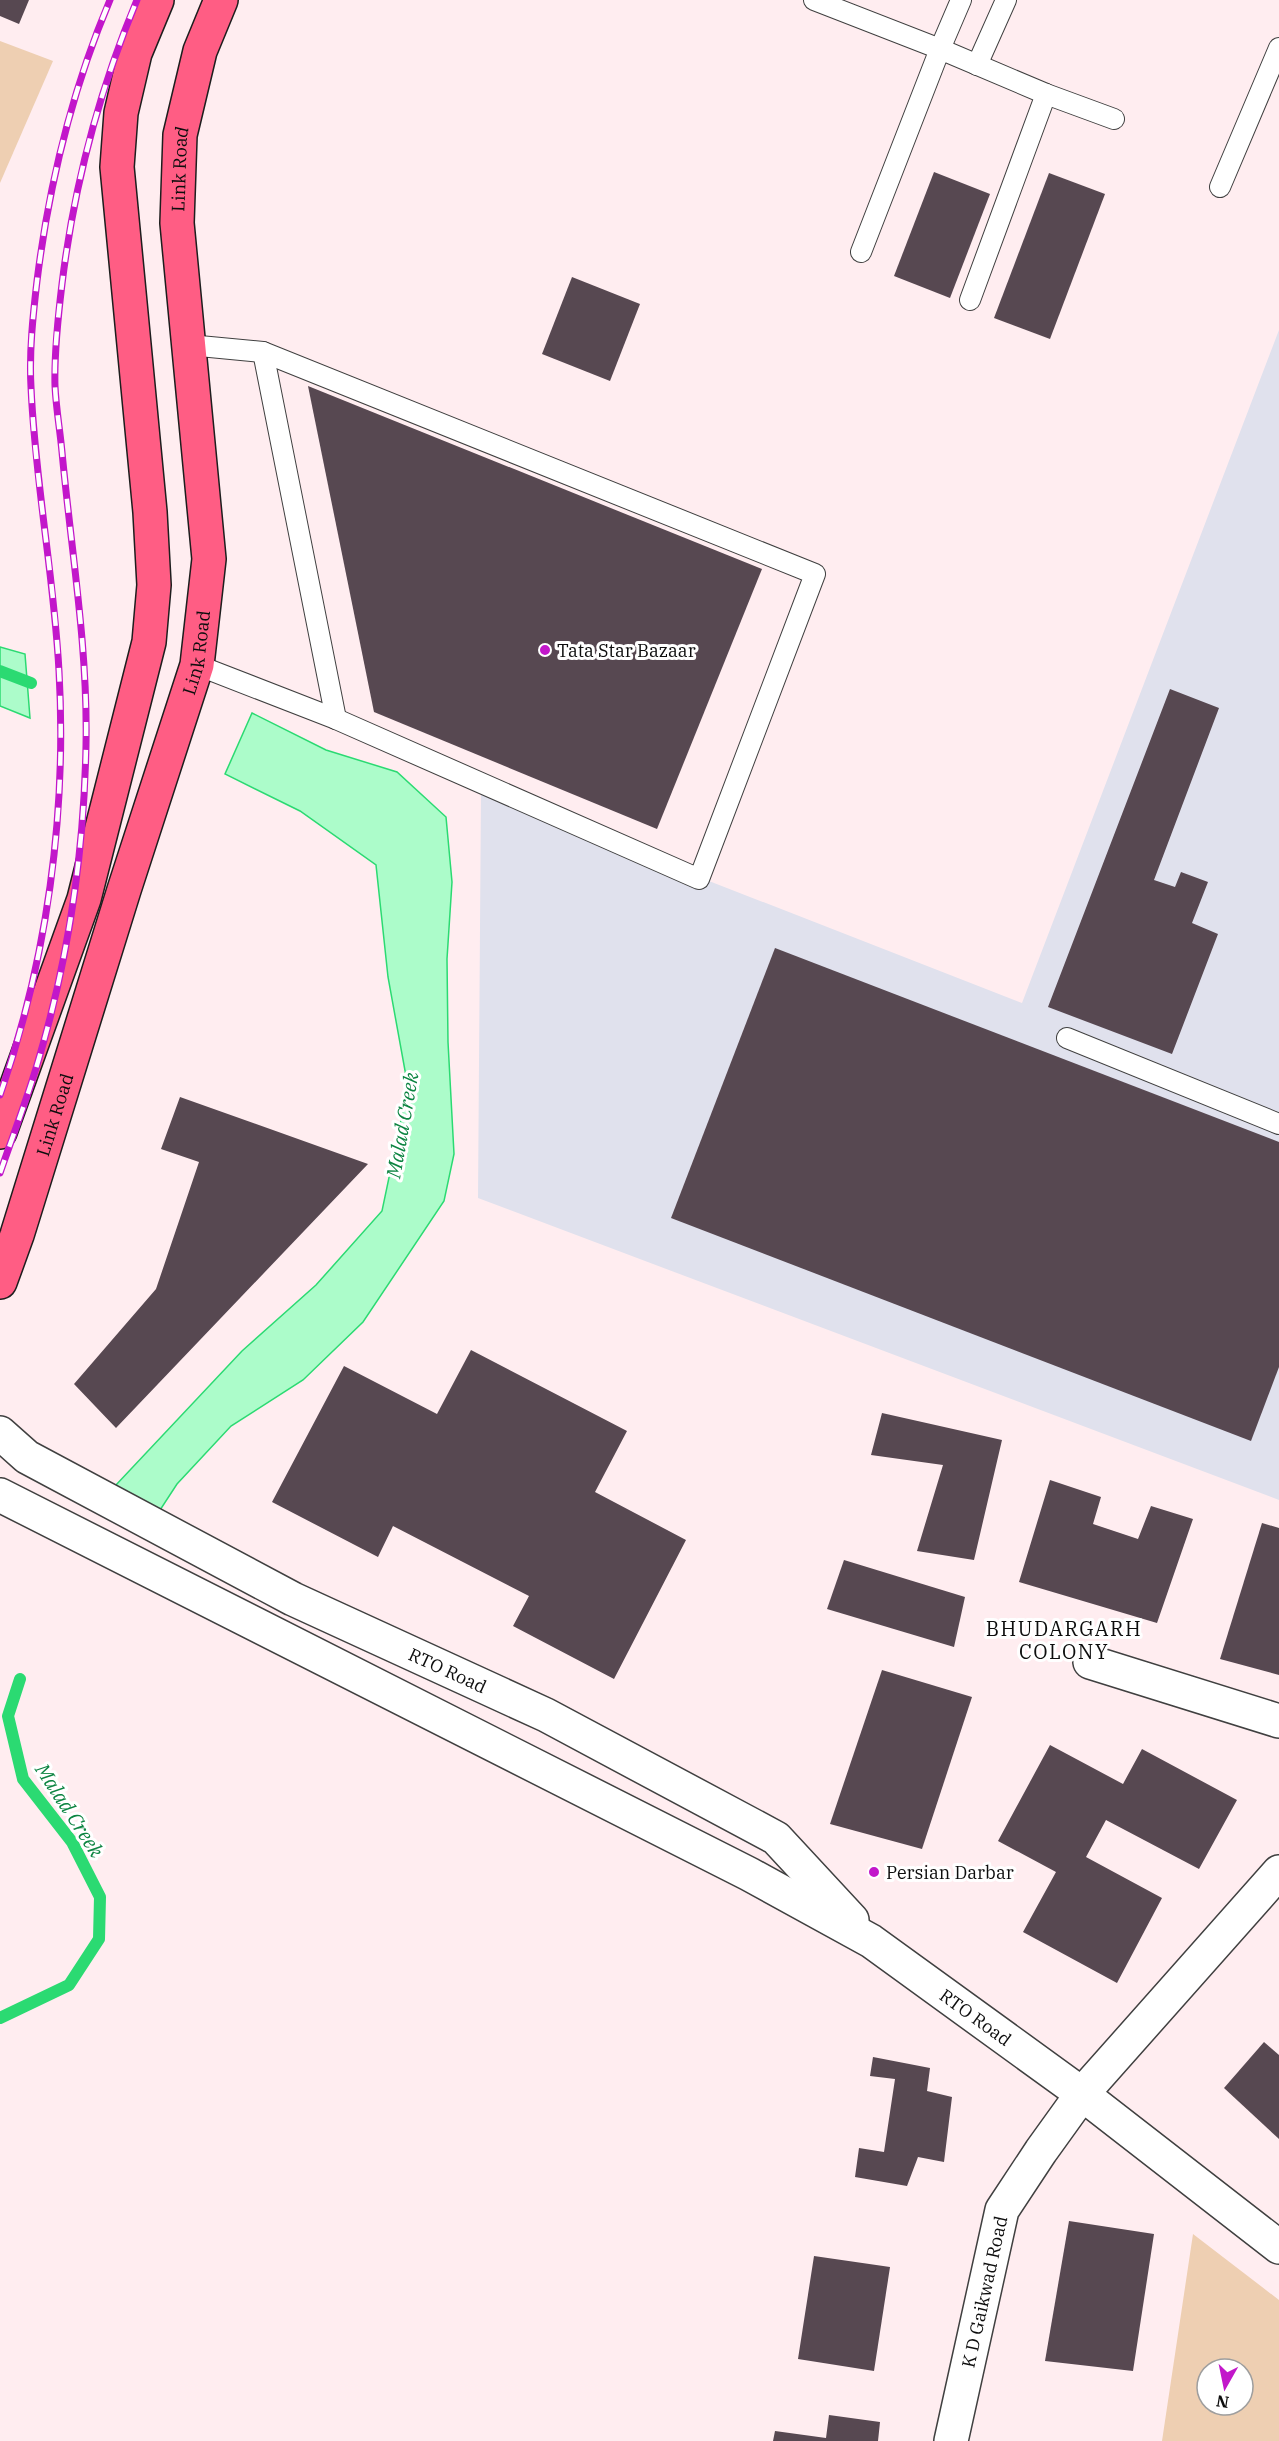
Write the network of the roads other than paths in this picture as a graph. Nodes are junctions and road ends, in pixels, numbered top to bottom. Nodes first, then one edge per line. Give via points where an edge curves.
1 (157, 0) edge
2 (221, 0) edge
3 (814, 0) edge
4 (962, 0) edge
5 (1006, 0) edge
6 (1279, 48) edge
7 (940, 49) junction
8 (977, 65) junction
9 (1046, 94) junction
10 (1114, 119) dead end
11 (1220, 187) dead end
12 (861, 252) dead end
13 (970, 300) dead end
14 (189, 345) junction
15 (263, 352) junction
16 (197, 664) junction
17 (336, 719) junction
18 (1067, 1038) dead end
19 (1279, 1124) edge
20 (0, 1132) edge
21 (0, 1282) edge
22 (0, 1433) edge
23 (0, 1495) edge
24 (1090, 1662) dead end
25 (1279, 1721) edge
26 (1279, 1872) edge
27 (871, 1941) junction
28 (1082, 2094) junction
29 (1279, 2247) edge
30 (951, 2441) edge

1 - 20 main road via 133,63 121,113 117,167 150,513 154,585 150,642 84,899
2 - 14 main road, Link Road via 200,51 180,135 177,223
3 - 7 lane
4 - 7 lane
5 - 8 lane
6 - 11 lane
7 - 8 lane
7 - 12 lane
8 - 9 lane
9 - 10 lane
9 - 13 lane
14 - 15 lane
14 - 16 main road, Link Road via 209,559
15 - 17 lane
15 - 17 lane via 815,574 699,879
16 - 17 lane
16 - 21 main road, Link Road
18 - 19 lane
22 - 27 street, RTO Road via 27,1457 293,1599 546,1715 776,1838
23 - 27 street, RTO Road via 749,1874
24 - 25 street
26 - 28 street, K D Gaikwad Road
27 - 28 street, RTO Road
28 - 29 street
28 - 30 street, K D Gaikwad Road via 1002,2210

